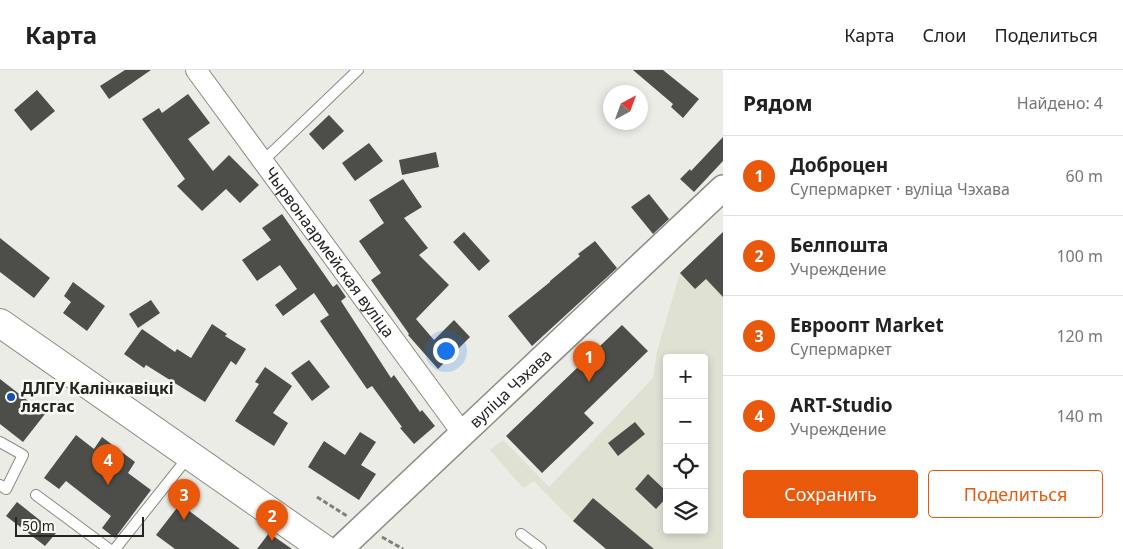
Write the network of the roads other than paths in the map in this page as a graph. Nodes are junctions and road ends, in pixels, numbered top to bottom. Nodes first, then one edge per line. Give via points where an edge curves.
1 (196, 70) edge
2 (358, 70) edge
3 (263, 161) junction
4 (723, 188) edge
5 (0, 323) edge
6 (463, 434) junction
7 (0, 442) edge
8 (190, 455) junction
9 (0, 485) edge
10 (36, 495) dead end
11 (521, 534) dead end
12 (109, 549) edge
13 (115, 549) edge
14 (324, 549) edge
15 (340, 549) edge
16 (541, 549) edge

1 - 3 street, Чырвонаармейская вуліца
2 - 3 lane
3 - 6 street, Чырвонаармейская вуліца
4 - 6 street, вуліца Чэхава
5 - 8 main road
6 - 15 street, вуліца Чэхава
7 - 9 lane via 23,455 6,489
8 - 13 lane
8 - 14 main road
10 - 12 lane
11 - 16 lane

